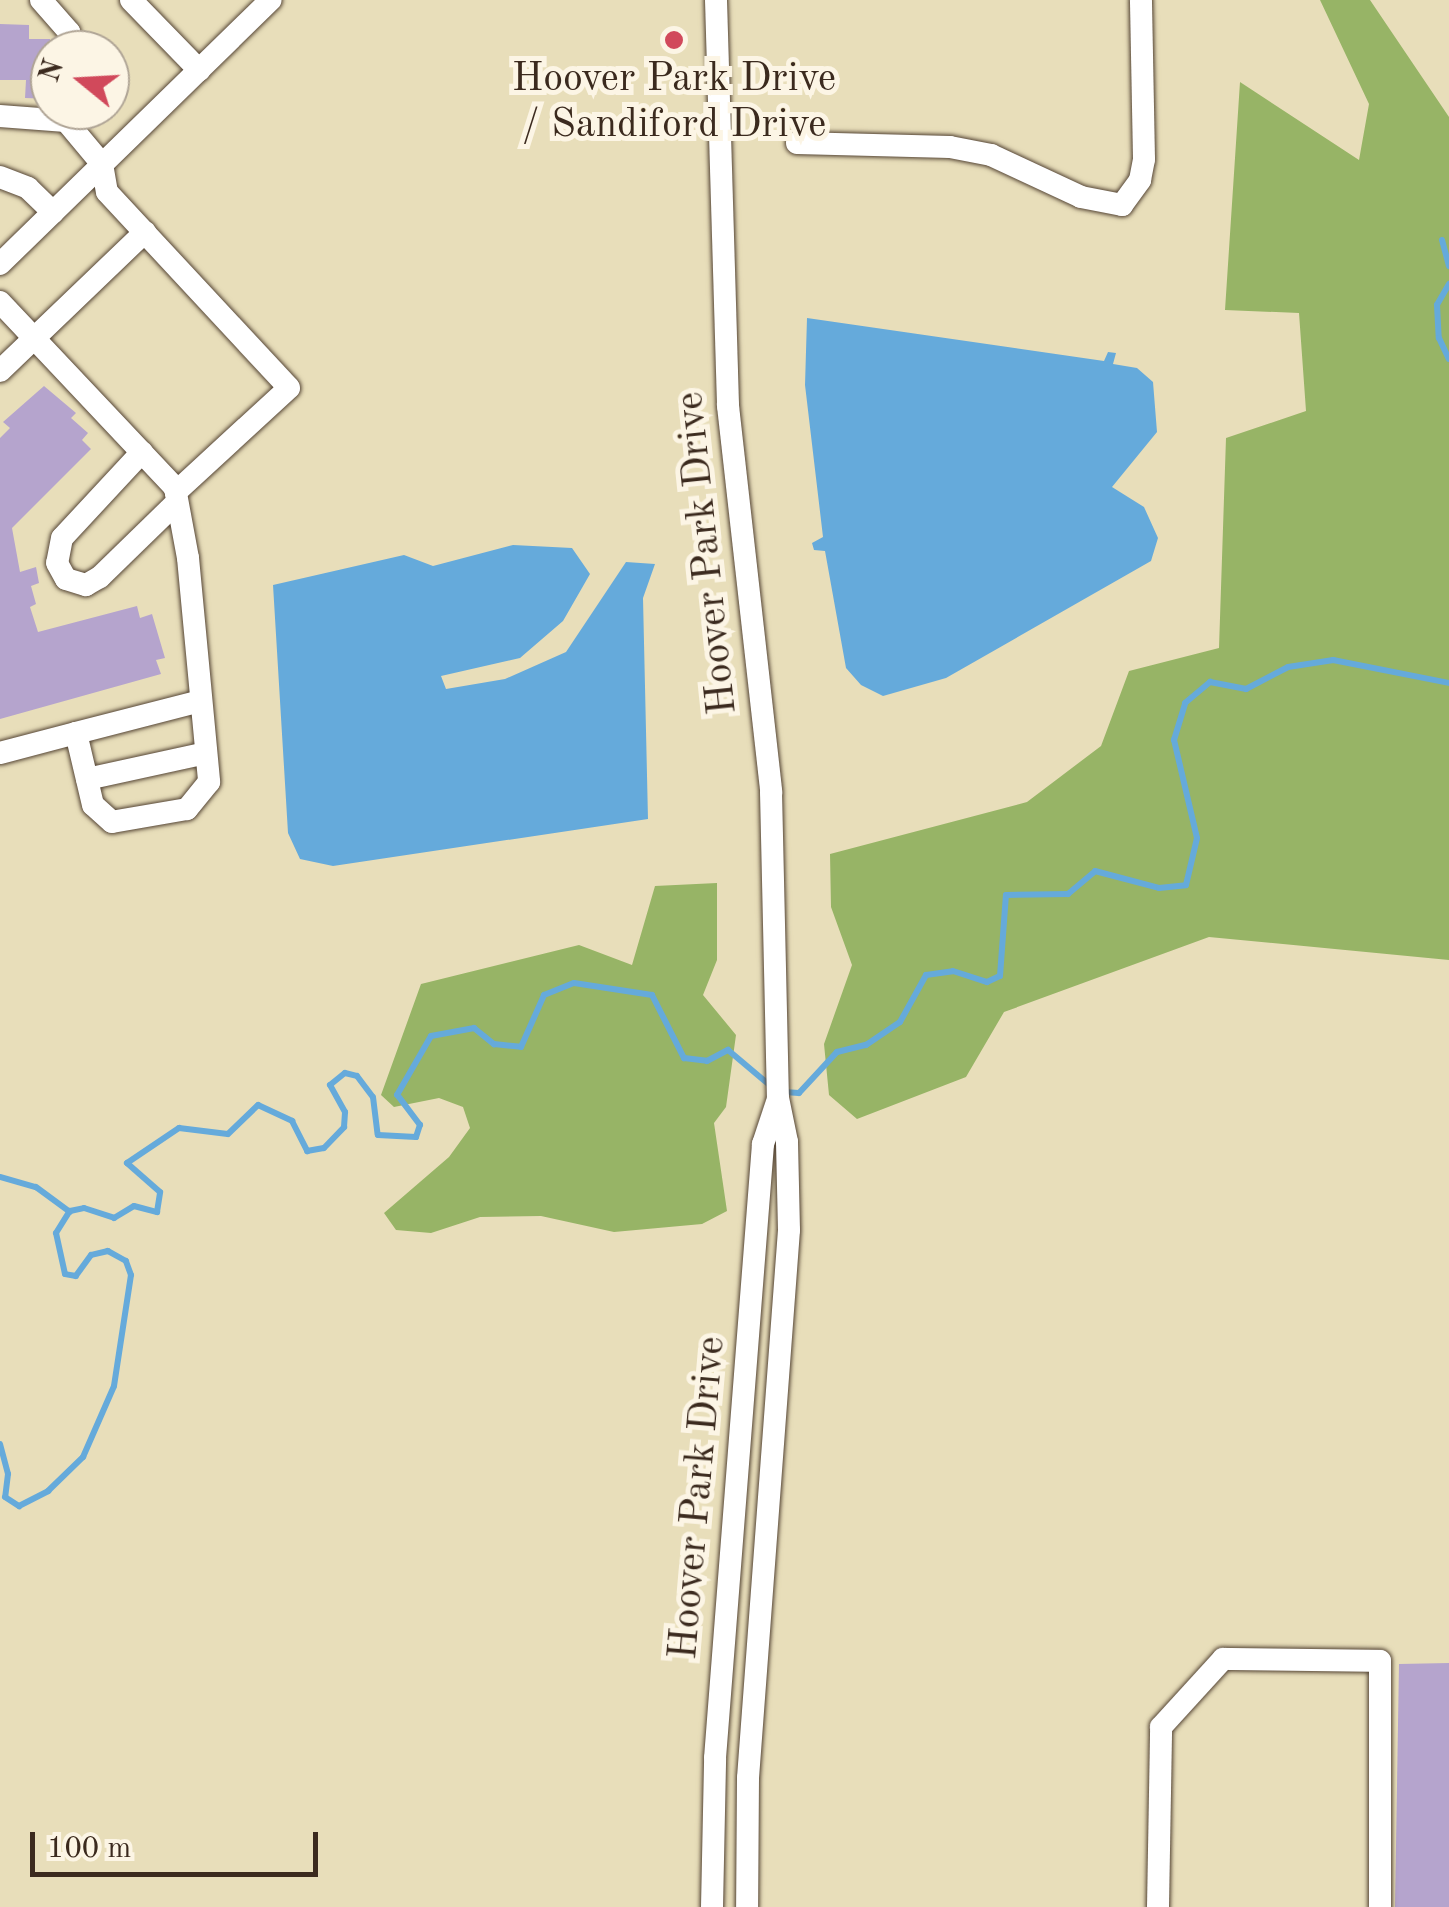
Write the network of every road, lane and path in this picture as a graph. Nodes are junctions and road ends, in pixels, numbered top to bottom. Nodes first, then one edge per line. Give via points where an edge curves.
1 (41, 0) edge
2 (130, 0) edge
3 (271, 0) edge
4 (716, 0) edge
5 (1141, 0) edge
6 (67, 30) edge
7 (199, 70) junction
8 (0, 116) edge
9 (30, 116) edge
10 (76, 130) edge
11 (797, 143) dead end
12 (102, 164) junction
13 (0, 177) edge
14 (53, 212) junction
15 (145, 232) junction
16 (0, 264) edge
17 (0, 302) edge
18 (35, 336) junction
19 (0, 371) edge
20 (142, 452) junction
21 (176, 497) junction
22 (201, 701) junction
23 (76, 733) junction
24 (0, 753) edge
25 (206, 753) junction
26 (87, 780) junction
27 (778, 1098) junction
28 (712, 1907) edge
29 (746, 1907) edge
30 (1158, 1907) edge
31 (1380, 1907) edge

1 - 6 street
2 - 7 street
3 - 7 street
4 - 27 street, Hoover Park Drive via 728,406 771,792
5 - 11 street via 1144,159 1140,180 1122,205 1081,197 991,155 950,147
7 - 12 street
8 - 9 street
10 - 12 street
12 - 14 street
12 - 15 street via 107,192
13 - 14 street via 28,188
14 - 16 street
15 - 18 street
15 - 21 street via 289,388
17 - 18 street
18 - 19 street
18 - 20 street
20 - 21 street
20 - 21 street via 62,538 57,563 66,579 86,585 100,577
21 - 22 street
22 - 23 street
22 - 25 street
23 - 24 street
23 - 26 street
25 - 26 street
25 - 26 street via 209,782 187,808 112,822 93,804
27 - 28 street, Hoover Park Drive via 763,1144 716,1739
27 - 29 street, Hoover Park Drive via 787,1142 789,1230 748,1778
30 - 31 street via 1161,1727 1223,1659 1380,1661

